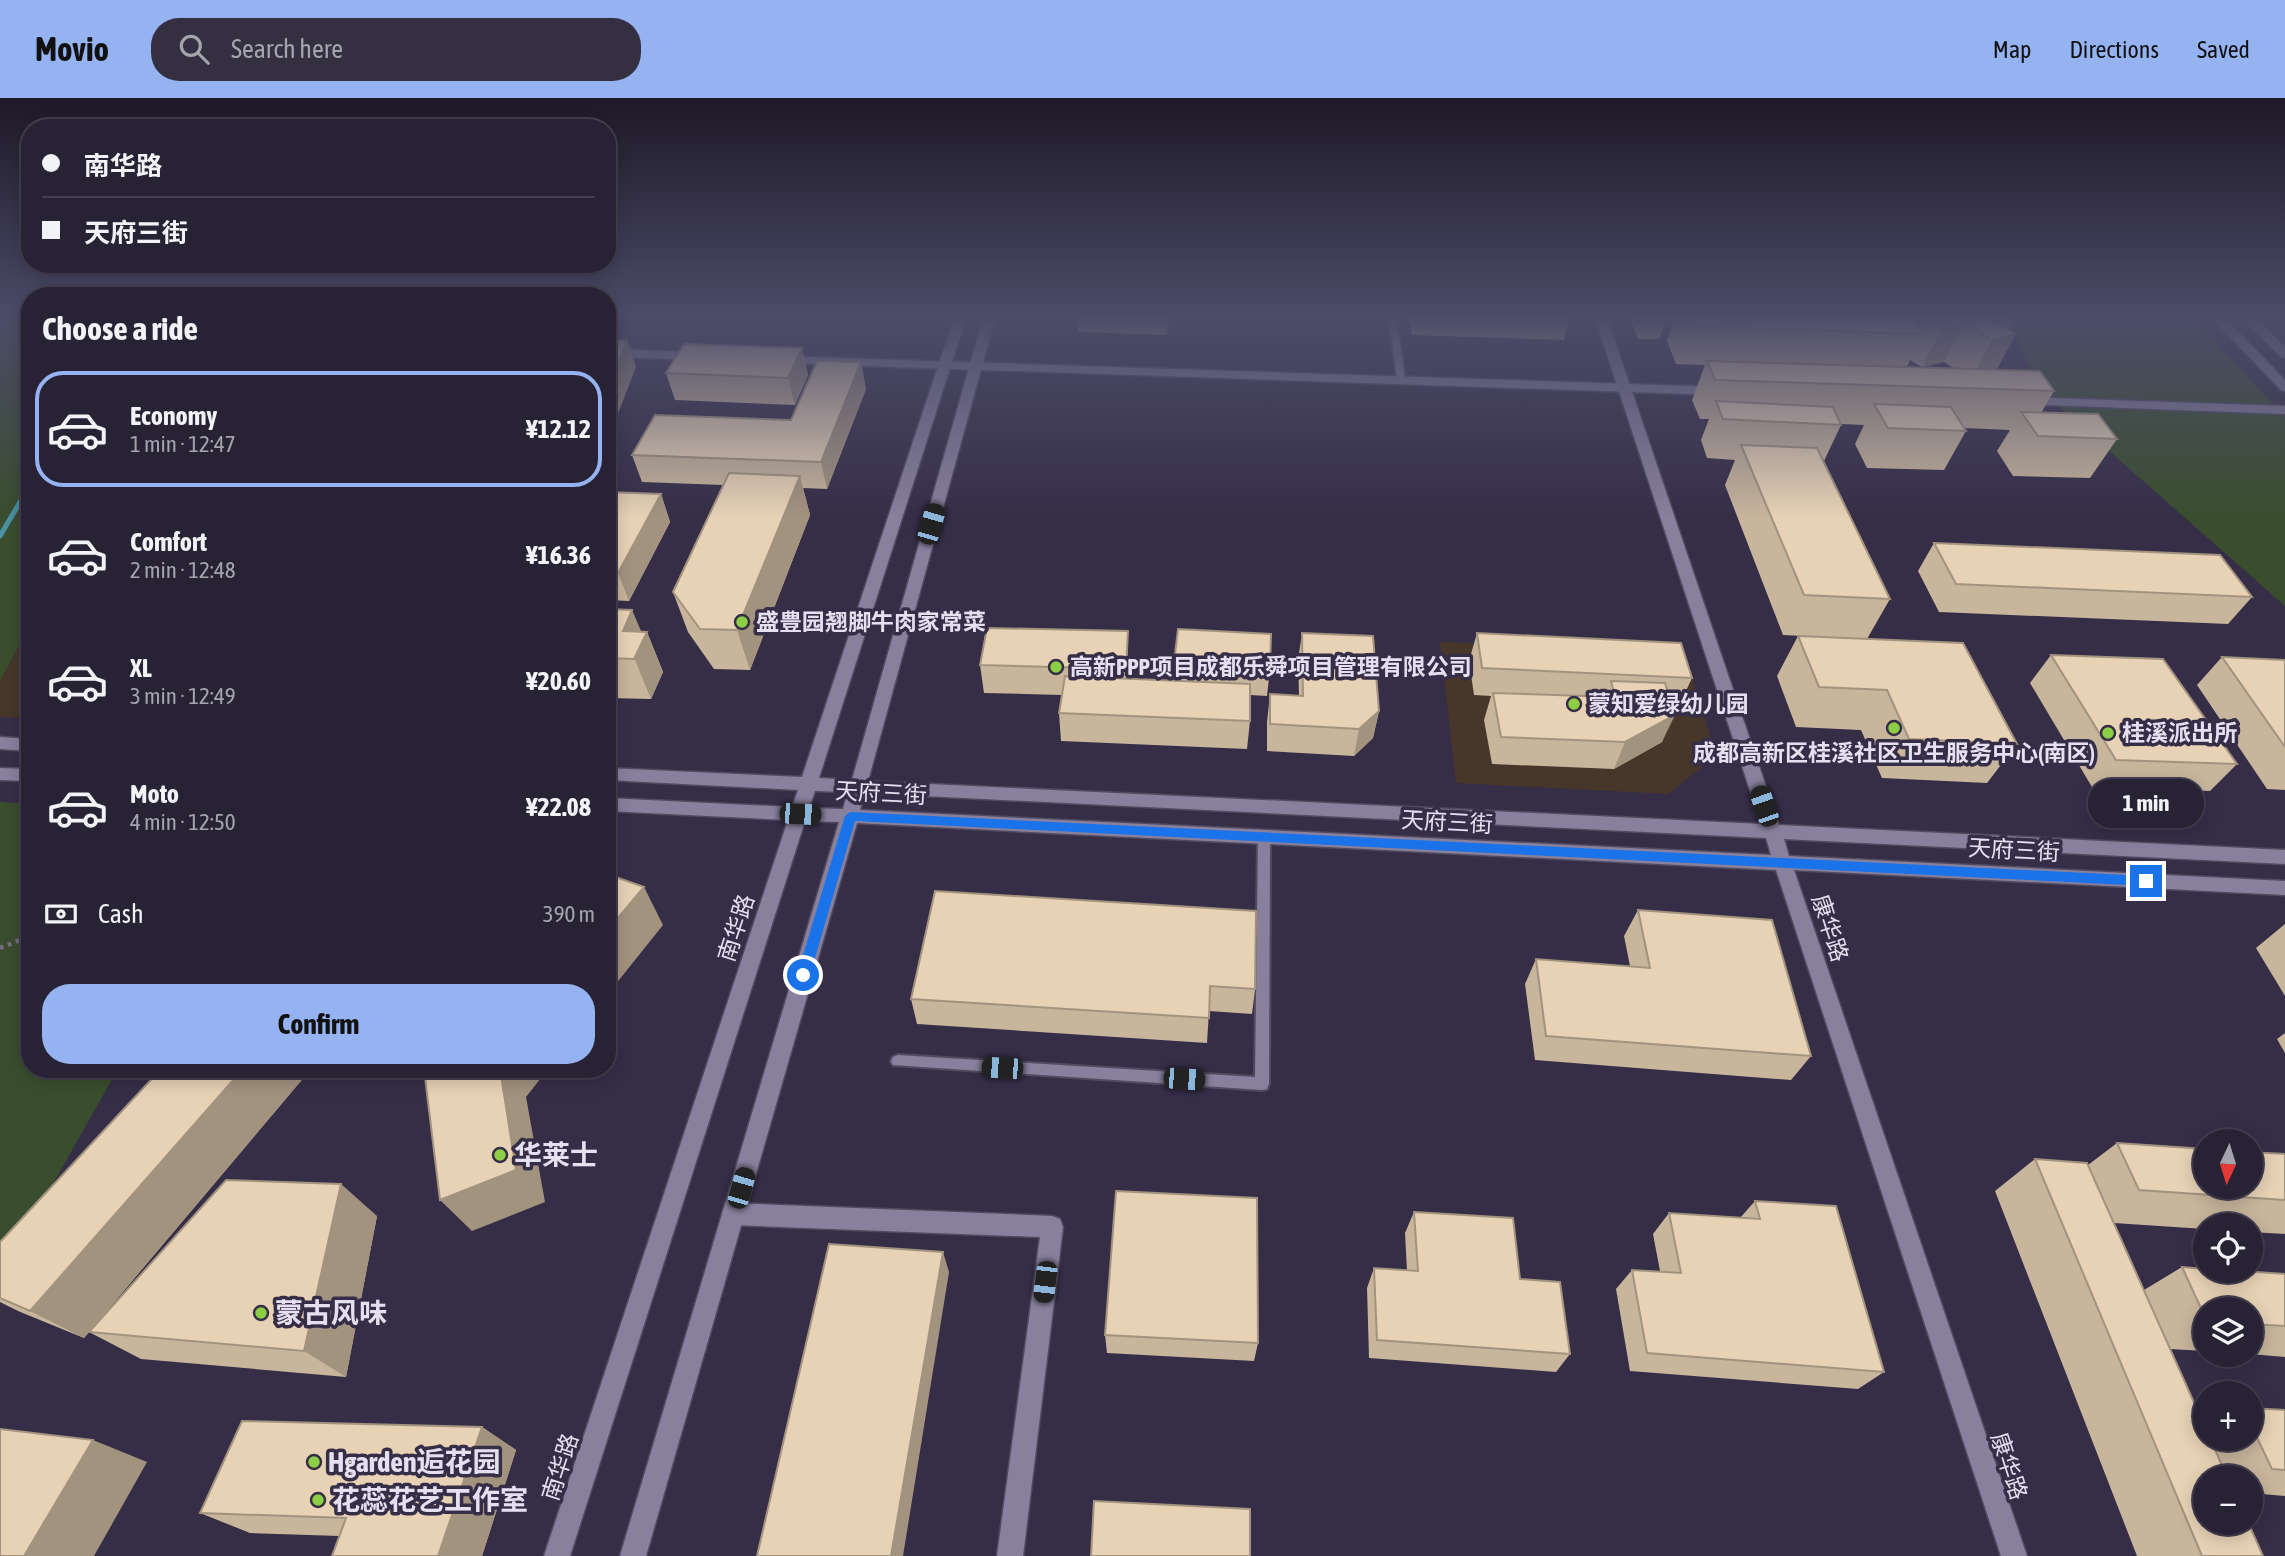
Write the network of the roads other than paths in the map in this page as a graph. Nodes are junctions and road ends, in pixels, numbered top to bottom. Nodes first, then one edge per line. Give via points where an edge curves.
1 (940, 383) edge
2 (971, 383) edge
3 (1486, 383) edge
4 (1622, 383) edge
5 (1624, 388) junction
6 (1734, 392) edge
7 (2010, 401) edge
8 (2285, 410) edge
9 (0, 744) edge
10 (21, 745) edge
11 (0, 774) edge
12 (616, 774) edge
13 (21, 775) edge
14 (810, 784) junction
15 (857, 786) junction
16 (616, 804) edge
17 (800, 814) junction
18 (850, 816) junction
19 (1772, 832) junction
20 (1264, 837) junction
21 (2285, 858) edge
22 (1783, 863) junction
23 (2285, 888) edge
24 (898, 1061) dead end
25 (733, 1214) junction
26 (557, 1556) edge
27 (633, 1556) edge
28 (1010, 1556) edge
29 (2014, 1556) edge

1 - 14 street, 南华路
2 - 15 street
3 - 5 street
4 - 5 street, 康华路
5 - 6 street
5 - 19 street, 康华路
7 - 8 street
9 - 10 street
11 - 13 street
12 - 14 street, 天府三街
14 - 15 street, 天府三街
14 - 17 street, 南华路
15 - 18 street
15 - 19 street, 天府三街
16 - 17 street, 天府三街
17 - 18 street, 天府三街
17 - 26 street, 南华路
18 - 20 street, 天府三街
18 - 25 street
19 - 21 street, 天府三街
19 - 22 street, 康华路
20 - 22 street, 天府三街
20 - 24 lane via 1262,1084
22 - 23 street, 天府三街
22 - 29 street, 康华路
25 - 27 street
25 - 28 street via 1052,1227

